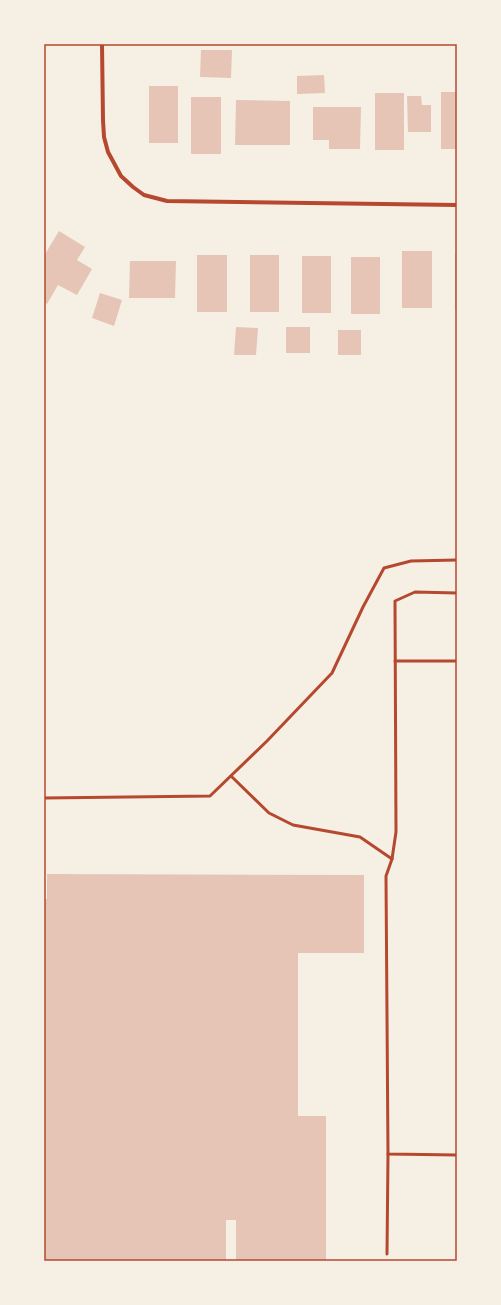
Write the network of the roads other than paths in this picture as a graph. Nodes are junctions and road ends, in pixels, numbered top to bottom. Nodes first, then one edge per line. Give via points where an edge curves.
1 (102, 44) edge
2 (457, 205) edge
3 (457, 560) edge
4 (457, 593) edge
5 (395, 661) junction
6 (457, 661) edge
7 (231, 776) junction
8 (44, 798) edge
9 (392, 859) junction
10 (388, 1154) junction
11 (457, 1155) edge
12 (387, 1254) dead end

1 - 2 street via 104,137 108,152 121,176 144,195 167,202
3 - 7 lane via 410,561 384,568 332,673
4 - 5 lane via 415,592 395,601
5 - 6 lane
5 - 9 lane via 396,832
7 - 8 lane via 210,796
7 - 9 lane via 269,813 293,825 360,837
9 - 10 lane via 386,876
10 - 11 lane
10 - 12 lane

